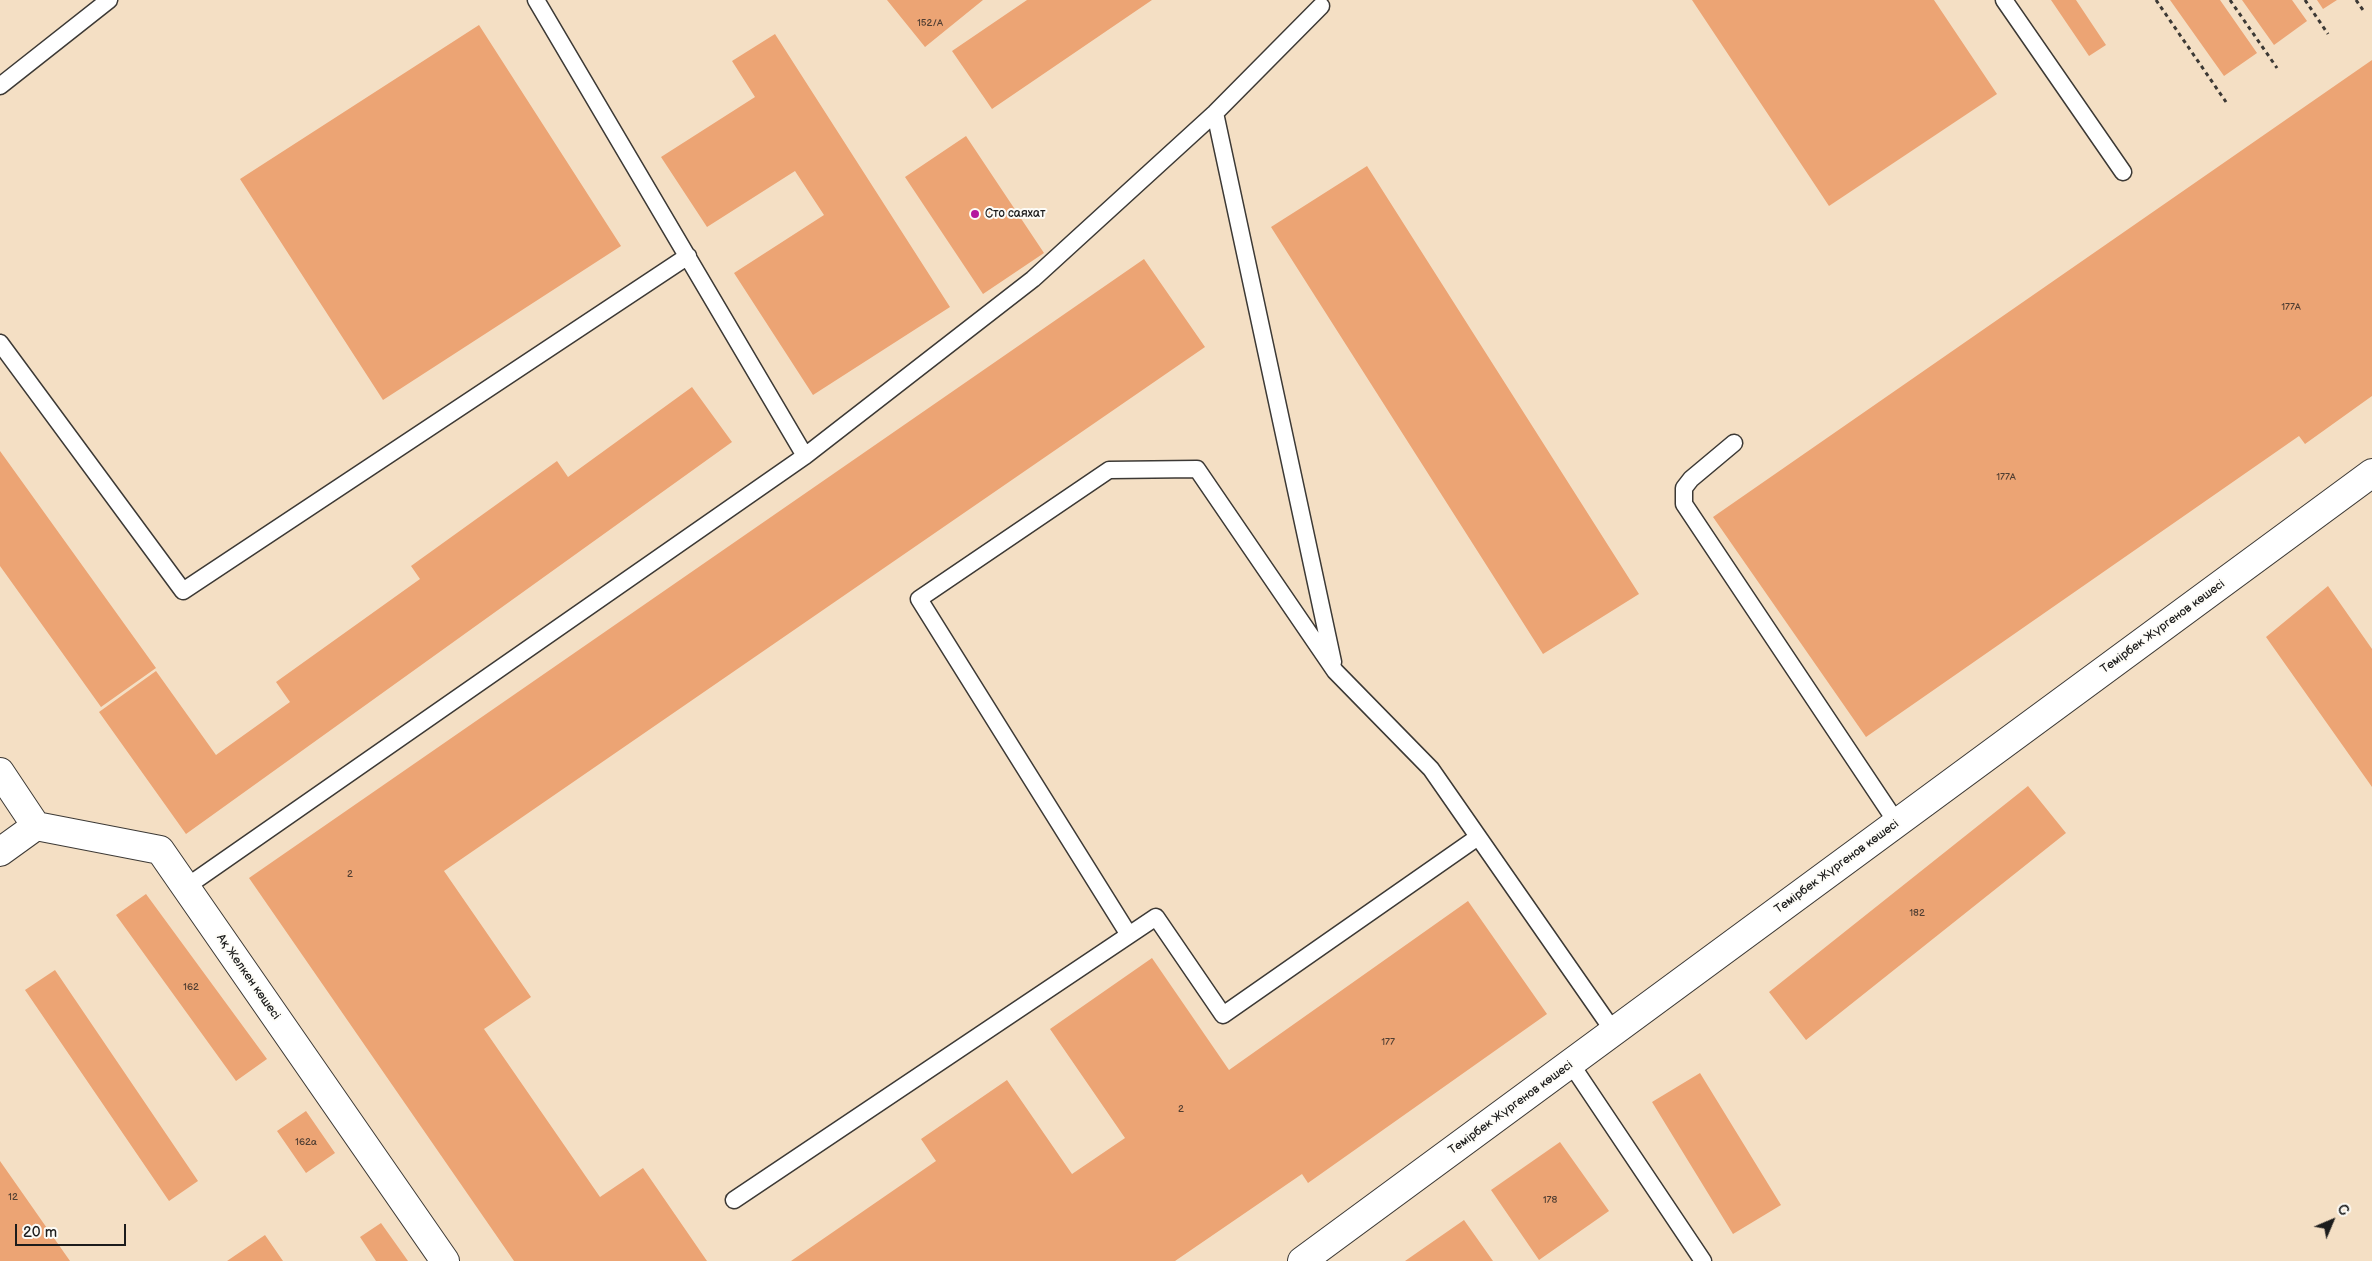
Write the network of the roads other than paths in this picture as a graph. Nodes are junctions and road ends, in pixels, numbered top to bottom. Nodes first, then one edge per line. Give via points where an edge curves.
1 (109, 0) edge
2 (536, 0) edge
3 (2004, 0) edge
4 (1320, 6) dead end
5 (0, 86) edge
6 (1215, 113) junction
7 (2123, 172) dead end
8 (688, 256) junction
9 (0, 343) edge
10 (1734, 443) dead end
11 (805, 456) junction
12 (2372, 473) edge
13 (1335, 671) junction
14 (0, 772) edge
15 (1897, 823) junction
16 (36, 826) junction
17 (1478, 837) junction
18 (0, 852) edge
19 (186, 887) junction
20 (1129, 935) junction
21 (1614, 1032) junction
22 (1571, 1064) junction
23 (734, 1200) dead end
24 (445, 1261) edge
25 (1302, 1261) edge
26 (1703, 1261) edge

1 - 5 lane
2 - 8 lane
3 - 7 lane
4 - 6 lane
6 - 11 lane via 1034,279
6 - 13 lane
8 - 9 lane via 183,591
8 - 11 lane
10 - 15 lane via 1691,479 1684,488 1684,504
11 - 19 lane
12 - 15 street, Темірбек Жүргенов көшесі
13 - 17 lane via 1431,769
13 - 20 lane via 1196,469 1109,470 919,599
14 - 16 street
15 - 21 street, Темірбек Жүргенов көшесі
16 - 18 street
16 - 19 street, Ақ Желкен көшесі via 160,850
17 - 20 lane via 1223,1015 1156,917
17 - 21 lane
19 - 24 street, Ақ Желкен көшесі
20 - 23 lane
21 - 22 street, Темірбек Жүргенов көшесі
22 - 25 street, Темірбек Жүргенов көшесі
22 - 26 lane

